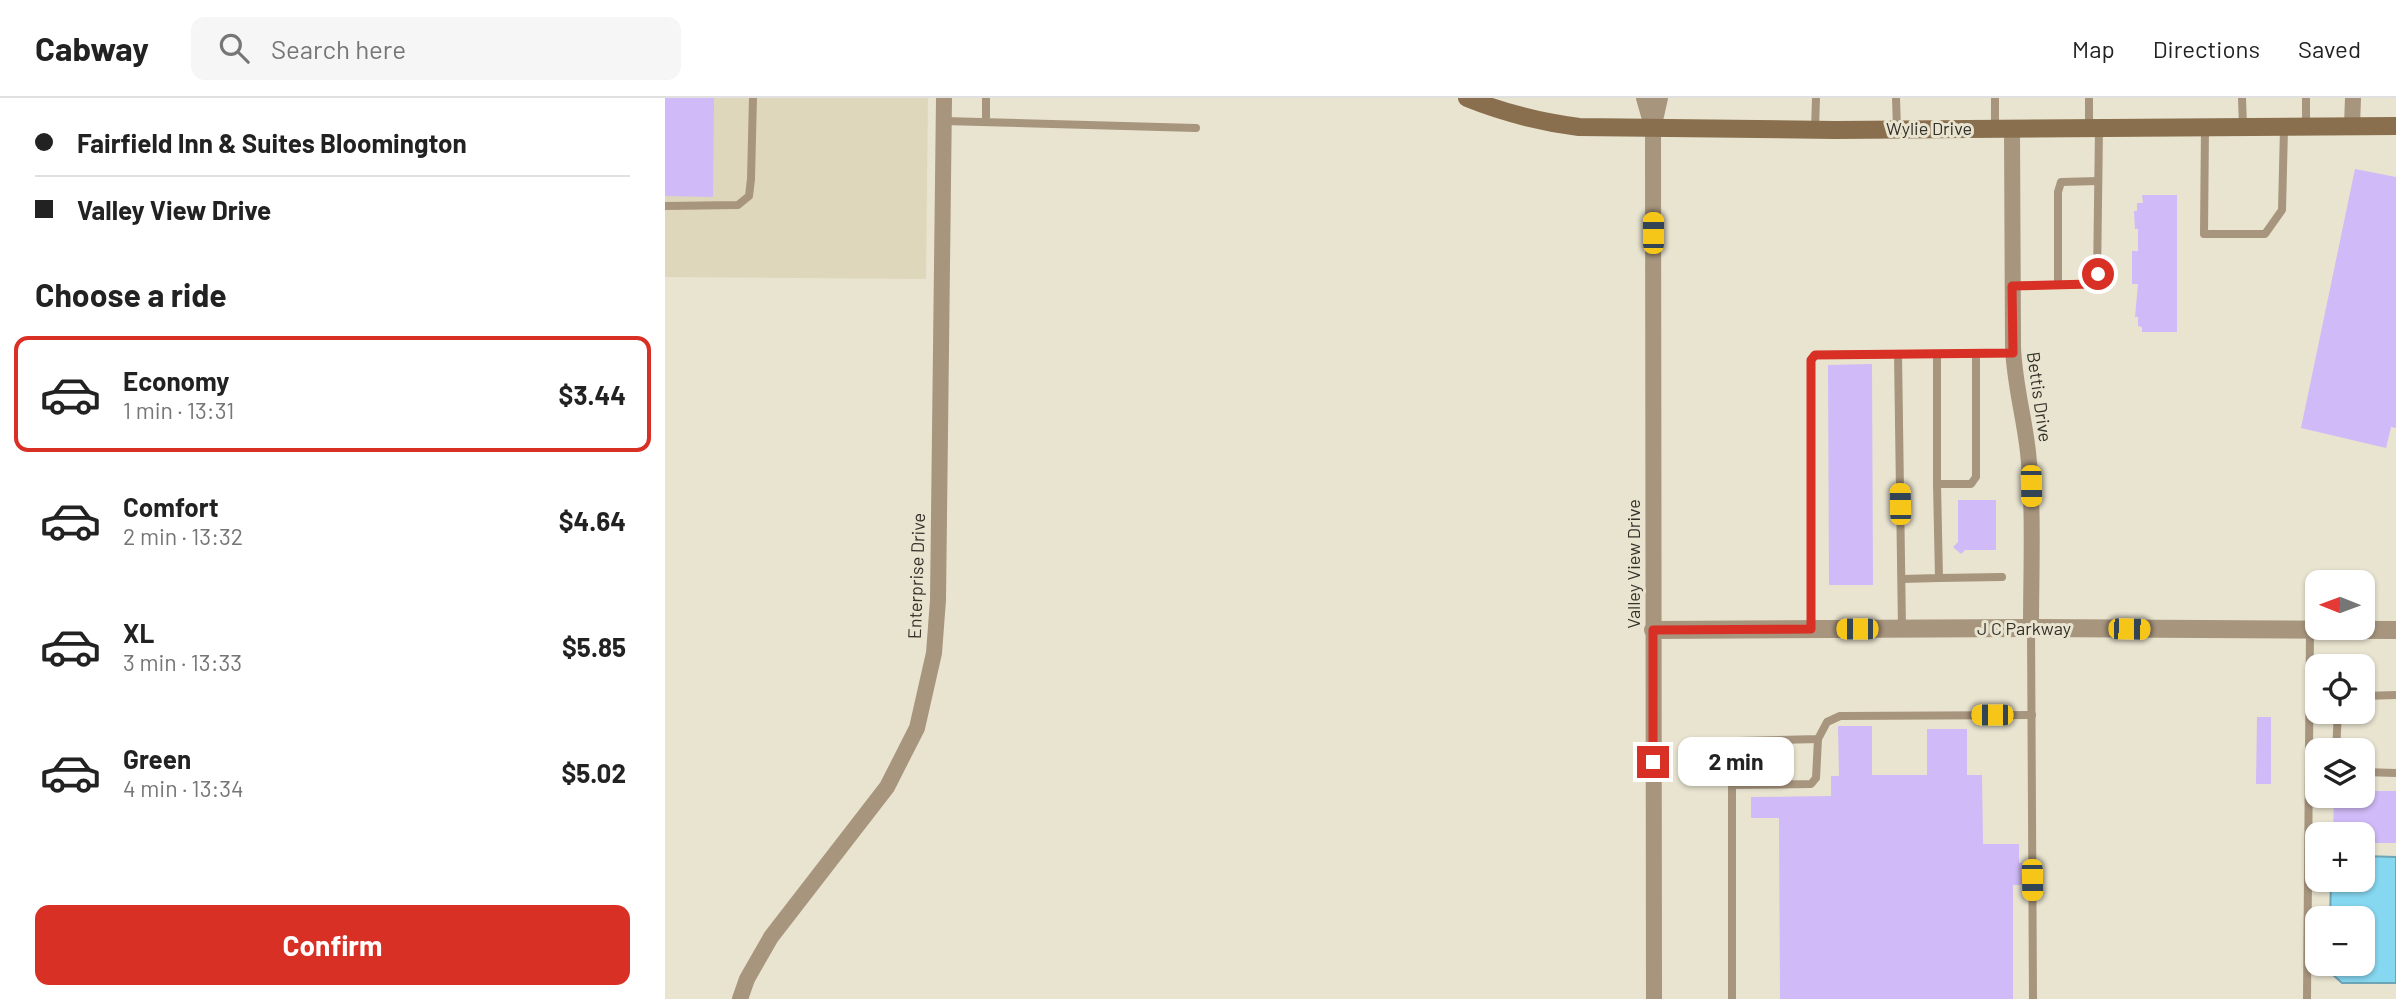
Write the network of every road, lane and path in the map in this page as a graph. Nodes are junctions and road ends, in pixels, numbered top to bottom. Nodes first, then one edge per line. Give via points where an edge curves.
1 (753, 98) edge
2 (944, 98) edge
3 (986, 98) edge
4 (1644, 98) edge
5 (1660, 98) edge
6 (1816, 98) edge
7 (1896, 98) edge
8 (1995, 98) edge
9 (2089, 98) edge
10 (2242, 98) edge
11 (2305, 98) edge
12 (2353, 98) edge
13 (1475, 100) edge
14 (943, 121) junction
15 (986, 122) junction
16 (2352, 126) junction
17 (2396, 126) edge
18 (2205, 127) junction
19 (2243, 127) junction
20 (2284, 127) junction
21 (2306, 127) junction
22 (1196, 128) dead end
23 (2094, 128) junction
24 (1653, 129) junction
25 (2004, 129) junction
26 (1815, 130) junction
27 (1897, 130) junction
28 (2098, 181) junction
29 (665, 206) edge
30 (2058, 285) junction
31 (2012, 286) junction
32 (2013, 353) junction
33 (1898, 354) junction
34 (1937, 354) junction
35 (1976, 354) junction
36 (1937, 484) junction
37 (2002, 577) dead end
38 (1938, 578) junction
39 (1902, 579) junction
40 (2031, 628) junction
41 (1811, 629) junction
42 (1902, 629) junction
43 (1653, 630) junction
44 (2375, 630) edge
45 (2396, 630) edge
46 (2305, 631) edge
47 (2396, 695) edge
48 (2375, 696) edge
49 (2032, 715) junction
50 (1818, 739) junction
51 (2375, 772) edge
52 (2396, 773) edge
53 (1732, 785) junction
54 (2312, 808) edge
55 (740, 999) edge
56 (1654, 999) edge
57 (1732, 999) edge
58 (2033, 999) edge
59 (2307, 999) edge

1 - 29 lane via 748,196 737,205
2 - 14 street, Enterprise Drive
3 - 15 lane
4 - 24 street, Valley View Drive
5 - 24 street, Valley View Drive
6 - 26 lane
7 - 27 lane
8 - 25 lane
9 - 23 lane
10 - 19 lane
11 - 21 lane
12 - 16 street
13 - 24 main road, Wylie Drive via 1498,111 1549,123
14 - 15 lane
14 - 55 street, Enterprise Drive via 938,600 934,653 917,728 887,787 771,937
15 - 22 lane
16 - 17 main road, Wylie Drive
16 - 21 main road, Wylie Drive
18 - 19 main road, Wylie Drive
18 - 20 lane via 2204,234 2265,234 2282,210
18 - 23 main road, Wylie Drive
19 - 20 main road, Wylie Drive
20 - 21 main road, Wylie Drive
23 - 25 main road, Wylie Drive
23 - 28 lane
24 - 26 main road, Wylie Drive
24 - 43 street, Valley View Drive
25 - 27 main road, Wylie Drive
25 - 31 street, Bettis Drive
26 - 27 main road, Wylie Drive
28 - 30 lane via 2097,280
28 - 30 lane via 2061,182
30 - 31 lane
31 - 32 street, Bettis Drive
32 - 35 lane
32 - 40 street, Bettis Drive via 2031,486
33 - 34 lane
33 - 39 lane
33 - 41 lane via 1815,355 1811,360
34 - 35 lane
34 - 36 lane
35 - 36 lane via 1976,477 1971,484
36 - 38 lane
37 - 38 lane
38 - 39 lane
39 - 42 lane
40 - 42 street, J C Parkway
40 - 46 street, J C Parkway
40 - 49 lane
41 - 42 street, J C Parkway
41 - 43 street, J C Parkway
43 - 56 street, Valley View Drive
44 - 45 street, J C Parkway
47 - 48 lane
49 - 50 lane via 1840,716 1827,722
49 - 58 lane
50 - 53 lane via 1817,778 1811,784
50 - 53 lane via 1738,741 1732,745
51 - 52 lane
53 - 57 lane
54 - 59 lane

